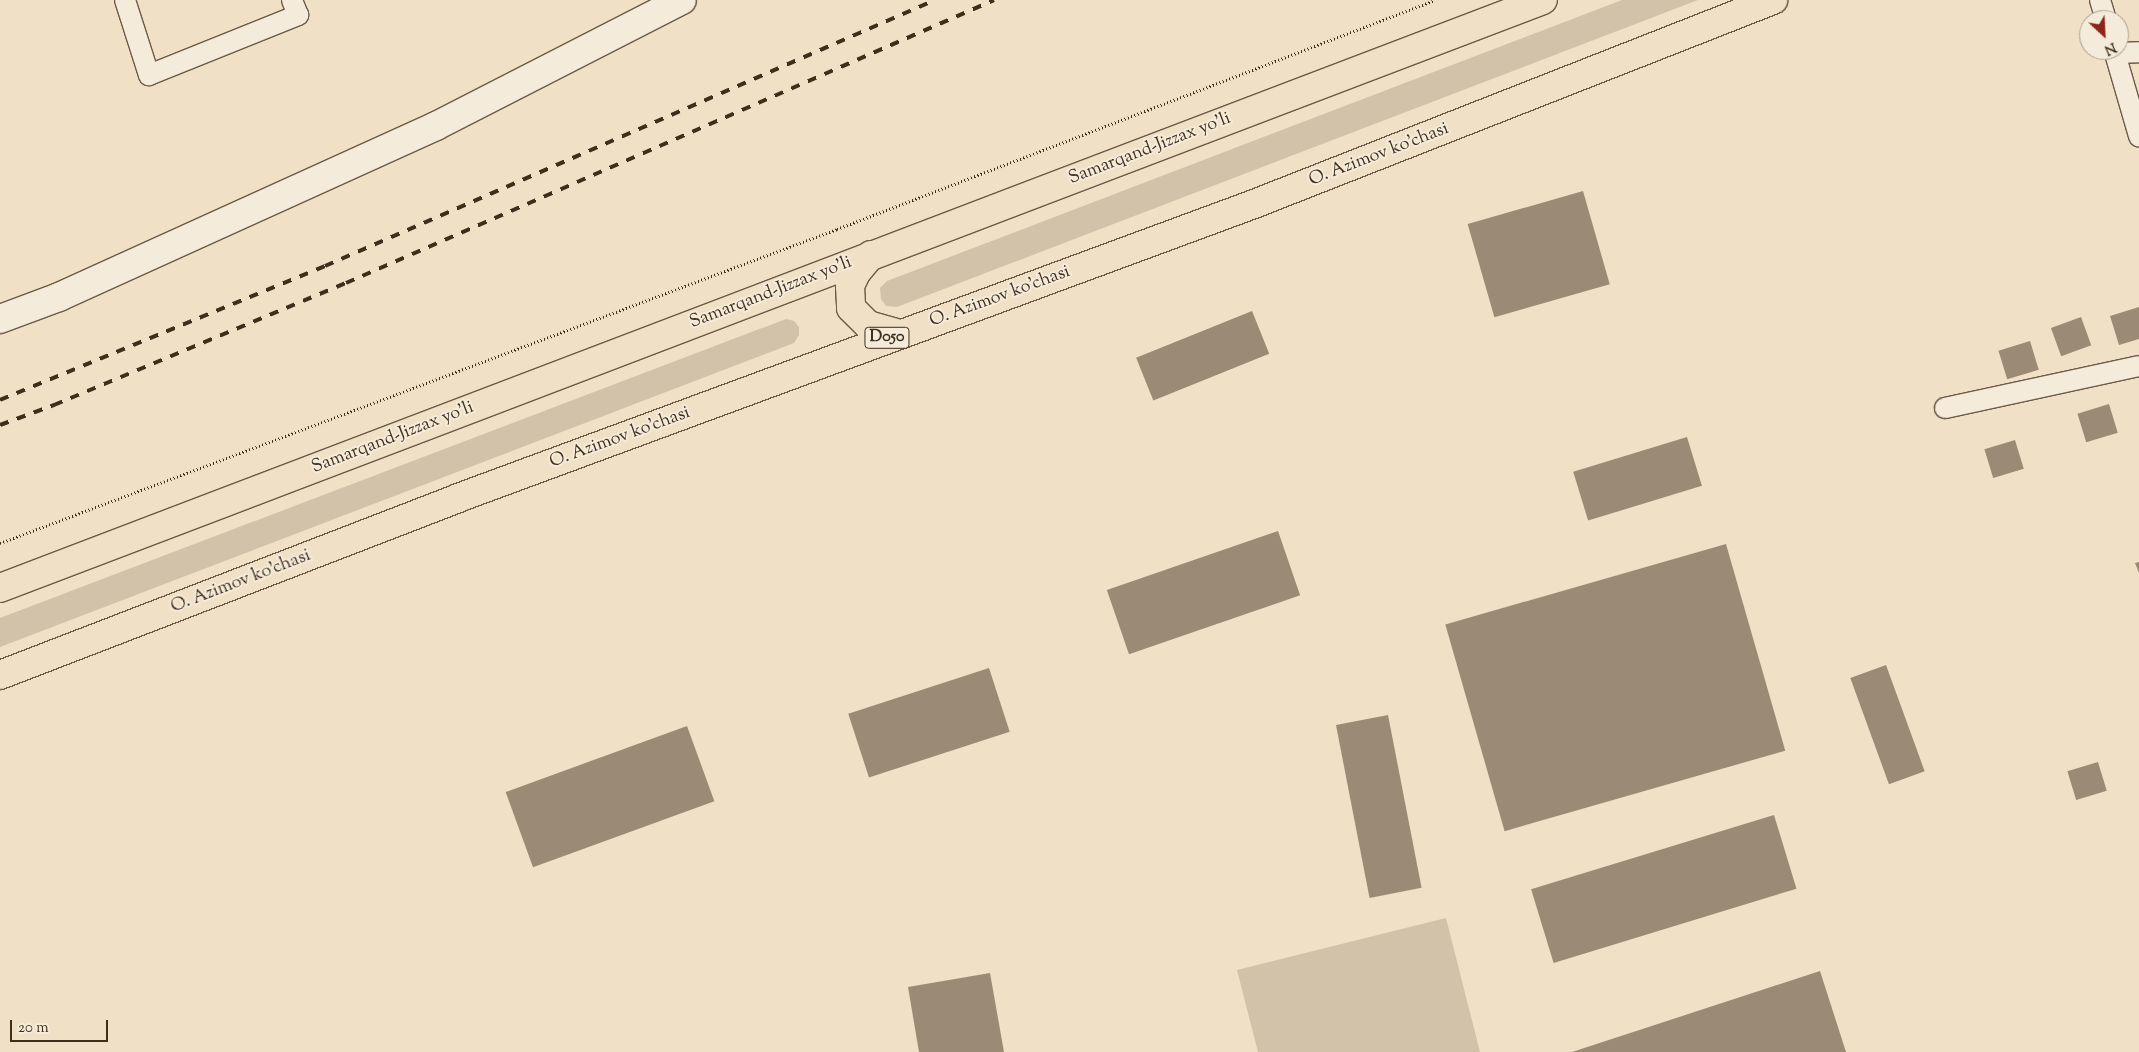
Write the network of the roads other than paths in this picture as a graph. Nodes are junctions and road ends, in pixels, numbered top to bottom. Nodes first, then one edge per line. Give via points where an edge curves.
1 (125, 0) edge
2 (292, 0) edge
3 (682, 0) edge
4 (1543, 0) edge
5 (1773, 0) edge
6 (2117, 60) edge
7 (2139, 136) edge
8 (871, 255) junction
9 (0, 319) edge
10 (899, 334) junction
11 (2139, 366) edge
12 (1944, 408) dead end
13 (0, 588) edge
14 (0, 675) edge

1 - 2 lane via 148,74 298,16
3 - 9 street via 436,126 60,297
4 - 8 main road, Samarqand-Jizzax yo'li
5 - 10 main road, O. Azimov ko'chasi / D050 via 1254,204
6 - 7 lane
8 - 10 main road via 850,286 851,308 868,325
8 - 13 main road, Samarqand-Jizzax yo'li
10 - 14 main road, O. Azimov ko'chasi / D050 via 458,498
11 - 12 lane

